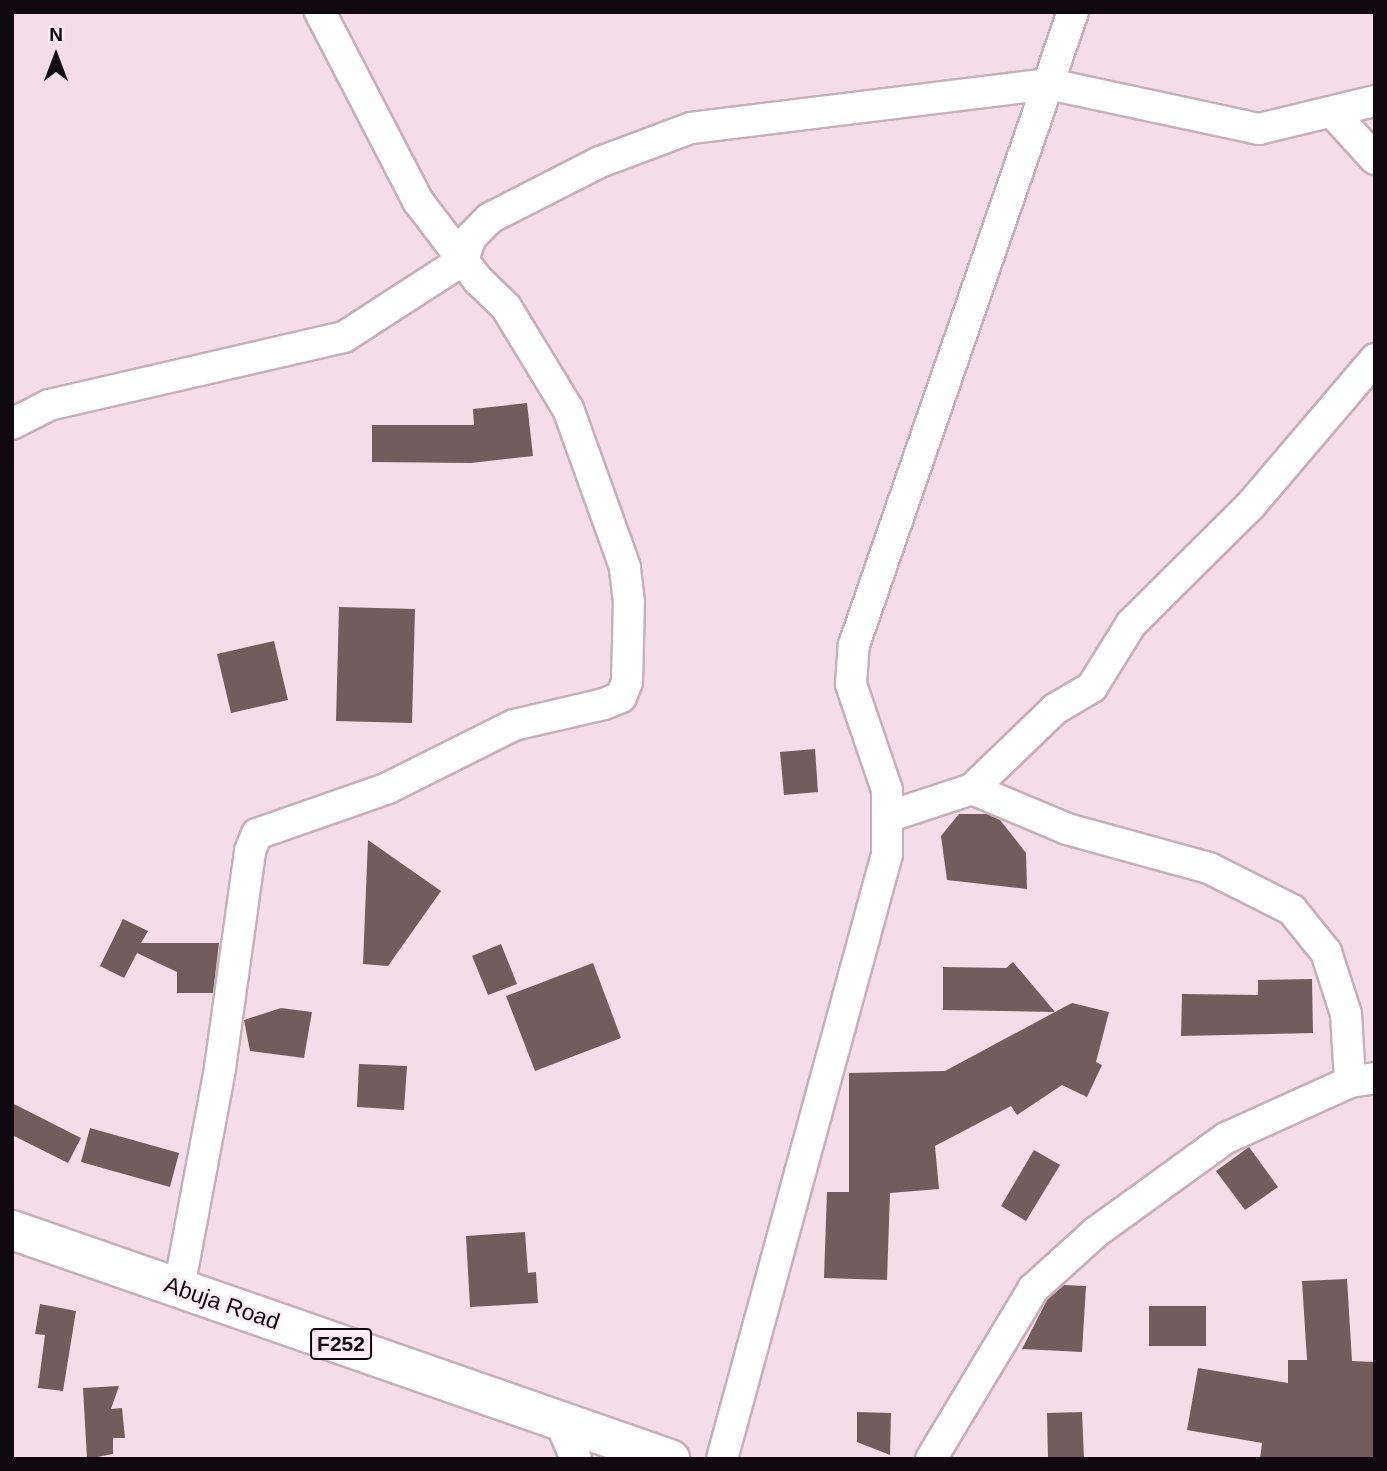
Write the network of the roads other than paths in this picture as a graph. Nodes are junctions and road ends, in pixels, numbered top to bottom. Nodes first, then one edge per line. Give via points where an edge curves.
1 (320, 12) edge
2 (1073, 12) edge
3 (1049, 84) junction
4 (1375, 102) edge
5 (1334, 114) junction
6 (1375, 159) edge
7 (463, 260) junction
8 (1375, 359) edge
9 (12, 424) edge
10 (972, 789) junction
11 (887, 817) junction
12 (1363, 1080) edge
13 (12, 1230) edge
14 (179, 1288) junction
15 (559, 1419) junction
16 (576, 1459) edge
17 (670, 1459) edge
18 (722, 1459) edge
19 (931, 1459) edge

1 - 7 street via 418,201
2 - 3 street
3 - 5 street via 1259,129
3 - 7 street via 691,128 600,162 490,218 471,237
3 - 11 street via 854,645 851,684 887,790
4 - 5 street
5 - 6 street
7 - 9 street via 344,337 49,405
7 - 14 street via 506,307 568,409 625,567 627,682 621,697 604,704 514,725 388,788 257,834 250,851 220,1068
8 - 10 street via 1250,506 1131,624 1092,687 1055,709
10 - 11 street
10 - 12 street via 1067,829 1209,868 1292,911 1326,952
11 - 18 street via 887,854
12 - 19 street via 1226,1138 1096,1232 1033,1289
13 - 14 main road, Abuja Road / F252
14 - 15 main road, Abuja Road / F252
15 - 16 street
15 - 17 main road, Abuja Road / F252

